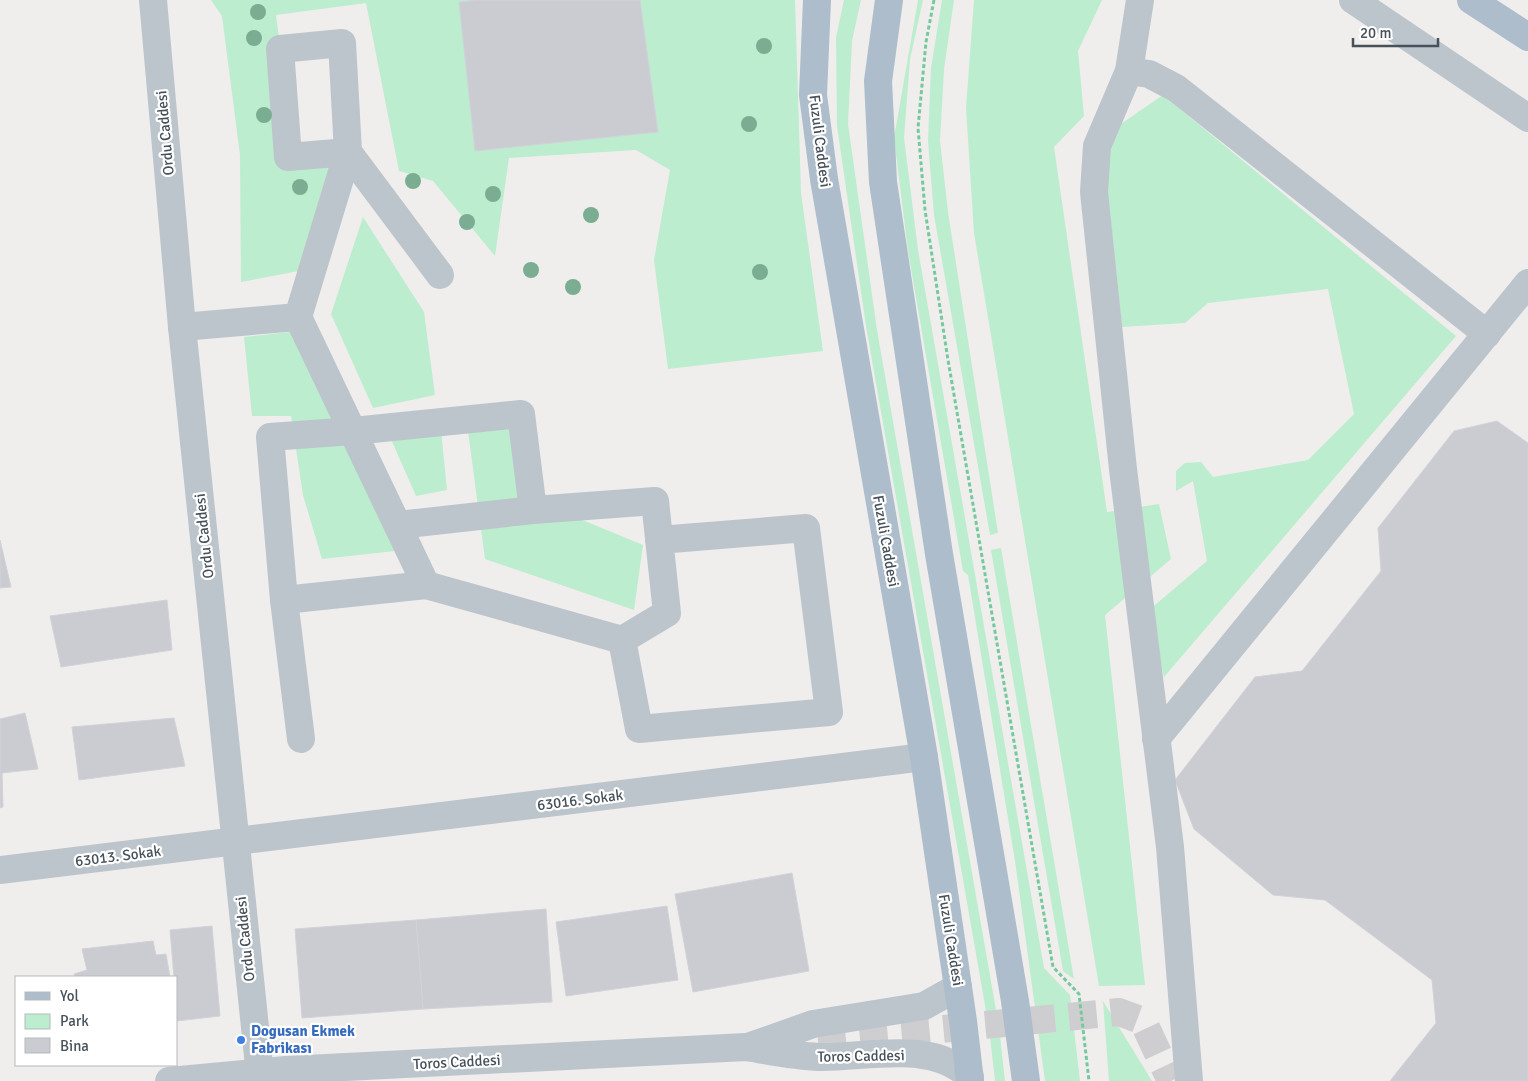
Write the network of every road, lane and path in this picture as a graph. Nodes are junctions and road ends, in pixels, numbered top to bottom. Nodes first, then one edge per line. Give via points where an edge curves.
1 (153, 0) edge
2 (817, 0) edge
3 (889, 0) edge
4 (934, 0) edge
5 (1140, 0) edge
6 (1353, 0) edge
7 (1470, 0) edge
8 (1528, 37) edge
9 (1128, 71) junction
10 (1528, 118) edge
11 (440, 276) dead end
12 (1528, 283) edge
13 (298, 316) junction
14 (182, 327) junction
15 (1487, 334) junction
16 (353, 431) junction
17 (533, 510) junction
18 (398, 525) junction
19 (659, 540) junction
20 (426, 584) junction
21 (284, 600) junction
22 (622, 640) junction
23 (1156, 739) junction
24 (301, 740) dead end
25 (924, 757) junction
26 (235, 842) junction
27 (0, 870) edge
28 (958, 987) junction
29 (818, 1041) tunnel mouth
30 (746, 1047) junction
31 (259, 1078) edge
32 (970, 1079) edge
33 (168, 1081) edge
34 (1026, 1081) edge
35 (1089, 1081) edge
36 (1189, 1081) edge

1 - 14 street, Ordu Caddesi
2 - 25 main road, Fuzuli Caddesi via 813,95 824,179
3 - 34 main road via 878,81 883,182 939,554
4 - 35 path via 926,42 918,128 925,210 949,370 1053,967 1079,994
5 - 9 street
6 - 10 street
7 - 8 main road
9 - 15 street via 1149,74 1176,88
9 - 23 street via 1097,146 1094,192
11 - 13 street via 348,152
12 - 15 street
13 - 14 street
13 - 16 street
14 - 26 street, Ordu Caddesi
15 - 23 street
16 - 17 street via 521,414
16 - 18 street
16 - 21 street via 270,437
17 - 18 street
17 - 19 street via 655,501
18 - 20 street
19 - 22 street via 667,613
19 - 22 street via 806,528 829,712 640,729
20 - 21 street
20 - 22 street
21 - 24 street
23 - 36 street via 1170,847
25 - 26 street, 63016. Sokak
25 - 28 main road, Fuzuli Caddesi
26 - 27 street, 63013. Sokak
26 - 31 street, Ordu Caddesi
28 - 30 street, Toros Caddesi via 924,1006 813,1024
28 - 32 main road, Fuzuli Caddesi
29 - 30 street
30 - 31 street, Toros Caddesi
30 - 32 street, Toros Caddesi via 818,1057 935,1056 958,1066
31 - 33 street, Toros Caddesi

